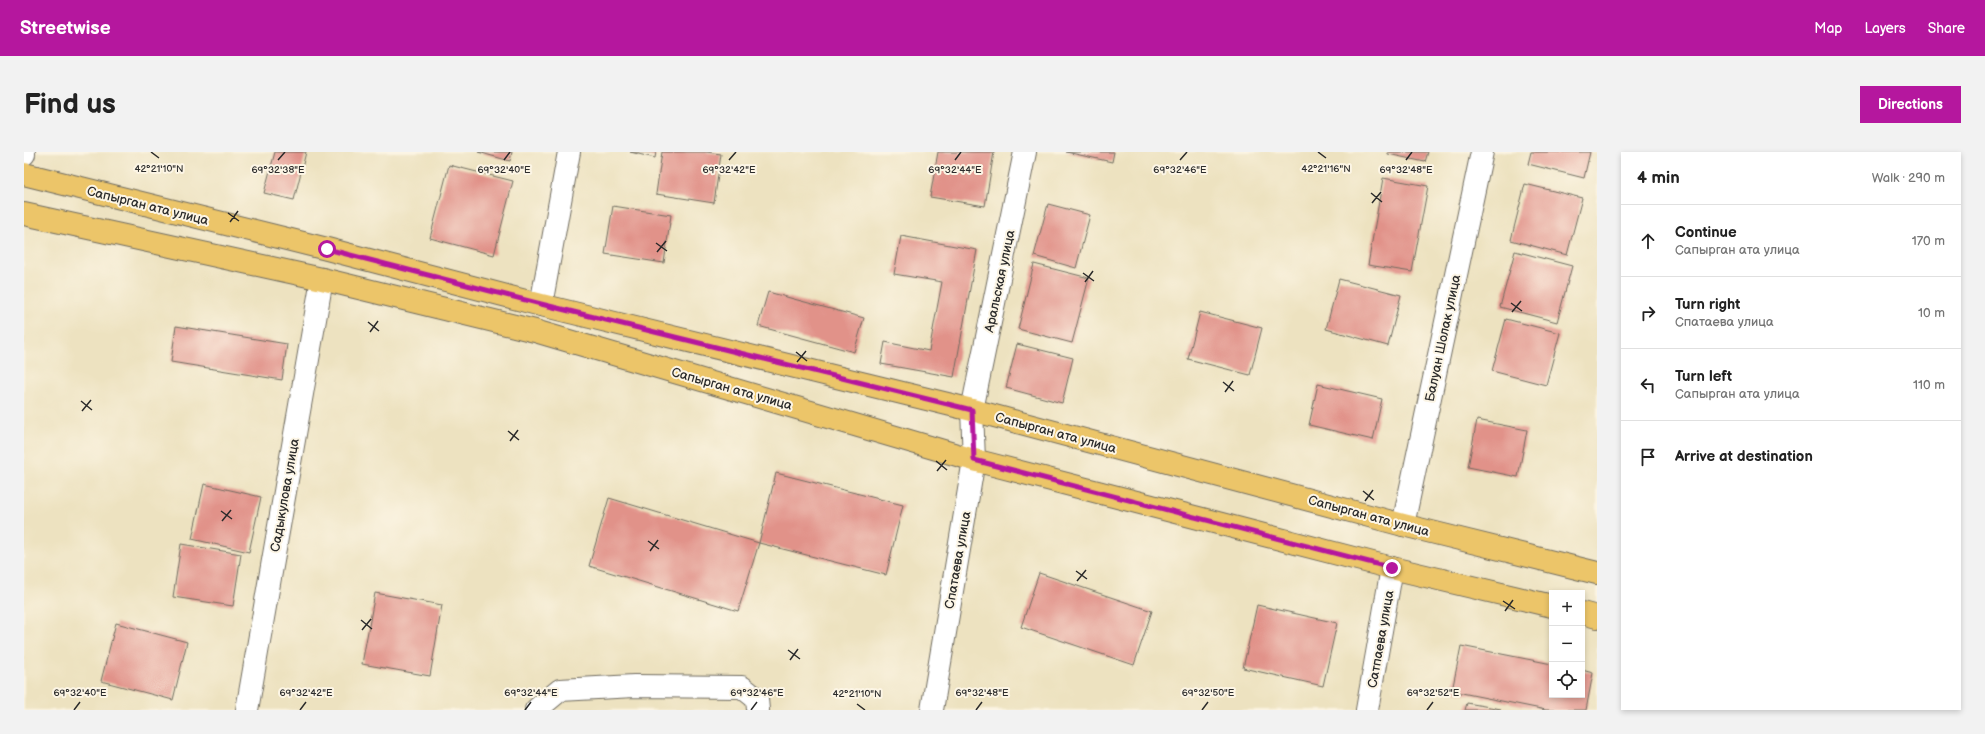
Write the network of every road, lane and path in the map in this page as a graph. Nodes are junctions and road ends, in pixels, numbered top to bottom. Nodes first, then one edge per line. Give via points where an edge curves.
1 (569, 152) edge
2 (1025, 152) edge
3 (1482, 152) edge
4 (24, 174) edge
5 (24, 214) edge
6 (322, 279) junction
7 (541, 304) junction
8 (972, 410) junction
9 (974, 460) junction
10 (1403, 525) junction
11 (1392, 568) junction
12 (1597, 573) edge
13 (1549, 605) edge
14 (1585, 614) edge
15 (1597, 617) edge
16 (247, 710) edge
17 (536, 710) edge
18 (758, 710) edge
19 (932, 710) edge
20 (1367, 710) edge

1 - 7 street
2 - 8 street, Аральская улица
3 - 10 street, Балуан Шолак улица
4 - 7 main road, Сапырган ата улица
5 - 6 main road, Сапырган ата улица
6 - 9 main road, Сапырган ата улица via 535,331
6 - 16 street, Садыкулова улица
7 - 8 main road, Сапырган ата улица
8 - 9 street, Спатаева улица
8 - 10 main road, Сапырган ата улица
9 - 11 main road, Сапырган ата улица
9 - 19 street, Спатаева улица
10 - 12 main road, Сапырган ата улица
11 - 13 main road, Сапырган ата улица
11 - 20 street, Сатпаева улица
14 - 15 main road
17 - 18 street via 560,690 657,686 742,686 757,699

